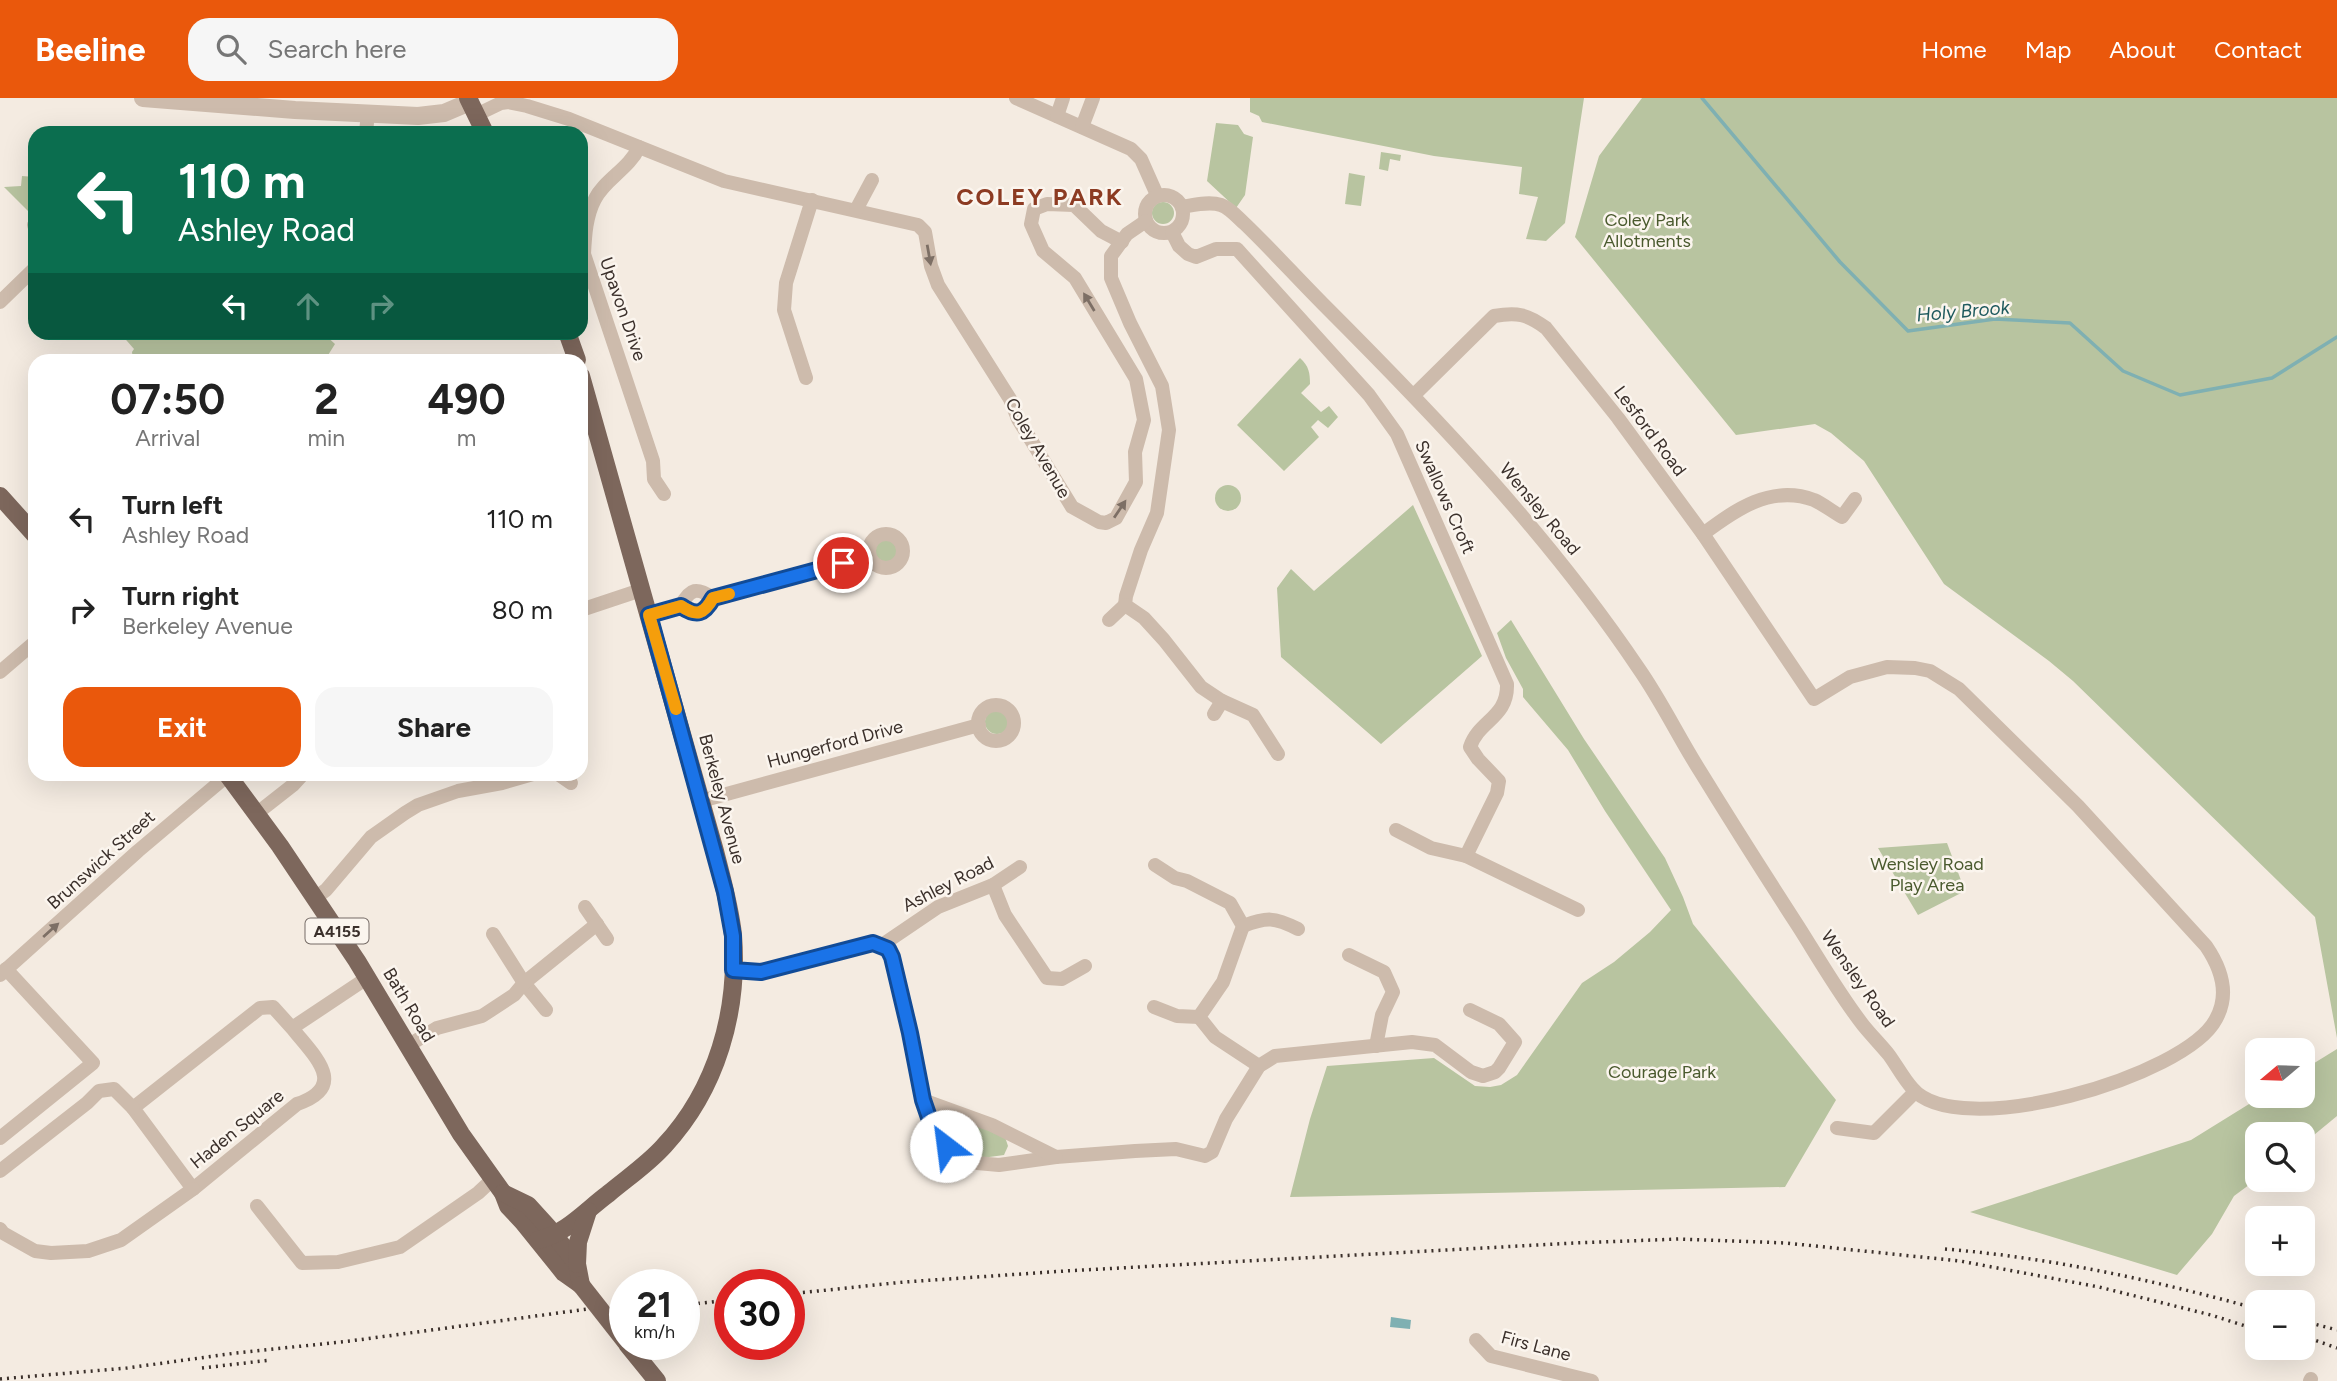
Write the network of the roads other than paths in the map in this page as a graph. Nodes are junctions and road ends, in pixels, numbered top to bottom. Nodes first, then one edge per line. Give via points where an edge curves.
1 (142, 98) edge
2 (1016, 98) edge
3 (1063, 98) edge
4 (1093, 98) edge
5 (471, 105) edge
6 (368, 112) junction
7 (1057, 116) junction
8 (367, 126) edge
9 (482, 126) edge
10 (586, 126) edge
11 (588, 127) edge
12 (1082, 127) junction
13 (639, 148) junction
14 (872, 180) dead end
15 (1157, 195) junction
16 (812, 200) junction
17 (1182, 206) junction
18 (856, 210) junction
19 (588, 219) edge
20 (1146, 222) junction
21 (1172, 232) junction
22 (1122, 242) junction
23 (588, 266) edge
24 (28, 275) edge
25 (0, 302) edge
26 (806, 378) dead end
27 (1415, 394) junction
28 (588, 425) edge
29 (664, 494) dead end
30 (0, 495) edge
31 (1856, 499) dead end
32 (28, 527) edge
33 (1703, 534) junction
34 (869, 556) dead end
35 (642, 590) junction
36 (1125, 605) junction
37 (588, 608) edge
38 (649, 615) junction
39 (1109, 620) dead end
40 (28, 648) edge
41 (0, 672) edge
42 (1814, 699) joint
43 (979, 725) dead end
44 (1278, 754) dead end
45 (219, 781) edge
46 (232, 781) edge
47 (297, 781) edge
48 (509, 781) edge
49 (568, 781) edge
50 (571, 783) dead end
51 (701, 801) junction
52 (256, 814) junction
53 (1396, 830) dead end
54 (1466, 856) junction
55 (1155, 865) dead end
56 (1020, 867) dead end
57 (993, 885) junction
58 (315, 898) junction
59 (585, 906) dead end
60 (1578, 911) dead end
61 (597, 924) junction
62 (1242, 926) junction
63 (1298, 929) dead end
64 (492, 934) dead end
65 (607, 939) dead end
66 (883, 945) junction
67 (1349, 955) dead end
68 (1085, 966) dead end
69 (733, 970) junction
70 (3, 972) edge
71 (368, 978) junction
72 (524, 983) junction
73 (1154, 1007) dead end
74 (548, 1010) dead end
75 (1470, 1010) dead end
76 (1199, 1017) junction
77 (292, 1028) junction
78 (409, 1045) junction
79 (1376, 1046) junction
80 (1259, 1066) junction
81 (1915, 1092) junction
82 (923, 1100) junction
83 (133, 1108) junction
84 (1838, 1128) dead end
85 (1013, 1135) junction
86 (0, 1138) edge
87 (1056, 1157) junction
88 (999, 1165) junction
89 (0, 1171) edge
90 (497, 1186) junction
91 (193, 1189) junction
92 (594, 1205) junction
93 (257, 1206) dead end
94 (0, 1229) edge
95 (547, 1234) junction
96 (570, 1269) junction
97 (609, 1321) edge
98 (1476, 1340) dead end
99 (640, 1360) edge
100 (657, 1381) edge
101 (1592, 1381) edge

1 - 6 street, Coley Avenue
2 - 7 street
3 - 7 street
4 - 12 street
5 - 6 street, Coley Avenue via 426,116
5 - 9 main road
5 - 10 street, Coley Avenue via 508,103
6 - 8 street
7 - 12 street
11 - 13 street, Coley Avenue
12 - 15 street via 1131,149 1141,159
13 - 16 street, Coley Avenue via 724,181
13 - 19 street, Upavon Drive via 595,197
14 - 18 street
15 - 17 street via 1169,195
15 - 20 street via 1145,208
16 - 18 street, Coley Avenue
16 - 26 street via 786,283 784,310
17 - 21 street via 1183,218
17 - 27 street, Wensley Road via 1225,205
18 -> 22 street, Coley Avenue via 918,225 925,232 938,285 1072,507 1106,523 1116,518 1136,482 1135,452 1144,420 1136,379 1074,278 1043,251 1031,224 1034,209 1047,204 1074,205 1101,231
20 - 21 street via 1160,233
20 - 22 street
21 - 54 street, Swallows Croft via 1179,246 1196,257 1216,248 1237,249 1369,395 1397,434 1507,684 1501,710 1474,735 1470,747 1499,780
22 - 36 street via 1111,256 1111,278 1162,386 1169,430 1157,513
23 - 29 street, Upavon Drive via 653,461 654,479
24 - 25 street
27 - 33 street, Lesford Road via 1494,316 1512,313 1532,318 1546,328 1618,418
27 - 81 street, Wensley Road via 1541,536 1640,670 1840,992
28 - 35 main road, Berkeley Avenue
30 - 32 main road
31 - 33 street via 1842,517 1814,500 1763,498 1734,511
33 - 42 street, Lesford Road
34 - 38 street via 713,598 699,613 681,606
35 - 37 street
35 - 38 main road, Berkeley Avenue
36 - 39 street
36 - 44 street via 1172,648 1218,707 1253,715
38 - 51 main road, Berkeley Avenue
40 - 41 street
42 - 81 street, Wensley Road via 1850,677 1887,667 1930,671 1959,689 2118,847 2206,946 2221,973 2224,996 2216,1020 2199,1041 2109,1084 2072,1097 2015,1107 1940,1105
43 - 51 street, Hungerford Drive
70 -> 45 street, Brunswick Street
46 - 52 main road, Bath Road / A4155
47 - 52 street
48 - 58 street via 418,805 371,837
49 - 50 street
51 - 69 main road, Berkeley Avenue via 730,915
52 - 58 main road, Bath Road / A4155
53 - 54 street via 1431,848
54 - 60 street
55 - 62 street via 1230,903
56 - 57 street, Ashley Road
57 - 66 street, Ashley Road via 938,907
57 - 68 street via 1005,915 1047,978 1062,979
58 - 71 main road, Bath Road / A4155
59 - 61 street
61 - 65 street
61 - 72 street
62 - 63 street via 1264,918
62 - 76 street via 1223,982
64 - 72 street
66 - 69 street, Ashley Road via 873,943 761,972
66 - 82 street via 892,957
67 - 79 street via 1384,972 1393,992 1382,1015
69 - 92 main road, Berkeley Avenue via 730,1012 701,1096 663,1147
70 - 86 street via 93,1063
71 - 77 street
71 - 78 main road, Bath Road / A4155
72 - 74 street
72 - 78 street via 482,1016 437,1028
73 - 76 street via 1177,1016
75 - 79 street via 1499,1024 1515,1042 1495,1072 1483,1076 1471,1072 1435,1045
76 - 80 street via 1215,1037
77 - 83 street, Haden Square via 273,1007 260,1007
77 - 91 street, Haden Square via 323,1067 326,1077 321,1090 297,1104
78 - 90 main road, Bath Road / A4155
79 - 80 street via 1275,1056
80 - 87 street via 1226,1119 1212,1152 1205,1156 1176,1149
81 - 84 street via 1874,1133
82 - 85 street
82 - 88 street via 935,1135 946,1146 966,1163
83 - 89 street via 114,1089 99,1091
83 - 91 street, Haden Square
85 - 87 street
85 - 88 street via 1012,1151
87 - 88 street
90 - 93 street via 478,1192 400,1247 338,1262 302,1264
90 - 95 main road, Bath Road / A4155 via 508,1206
91 - 94 street via 121,1240 89,1251 35,1251
92 - 95 main road, Berkeley Avenue
92 - 96 main road
95 - 96 main road, Bath Road
96 - 97 main road, Bath Road, bridge
98 - 101 street, Firs Lane via 1491,1356
99 - 100 main road, Bath Road

